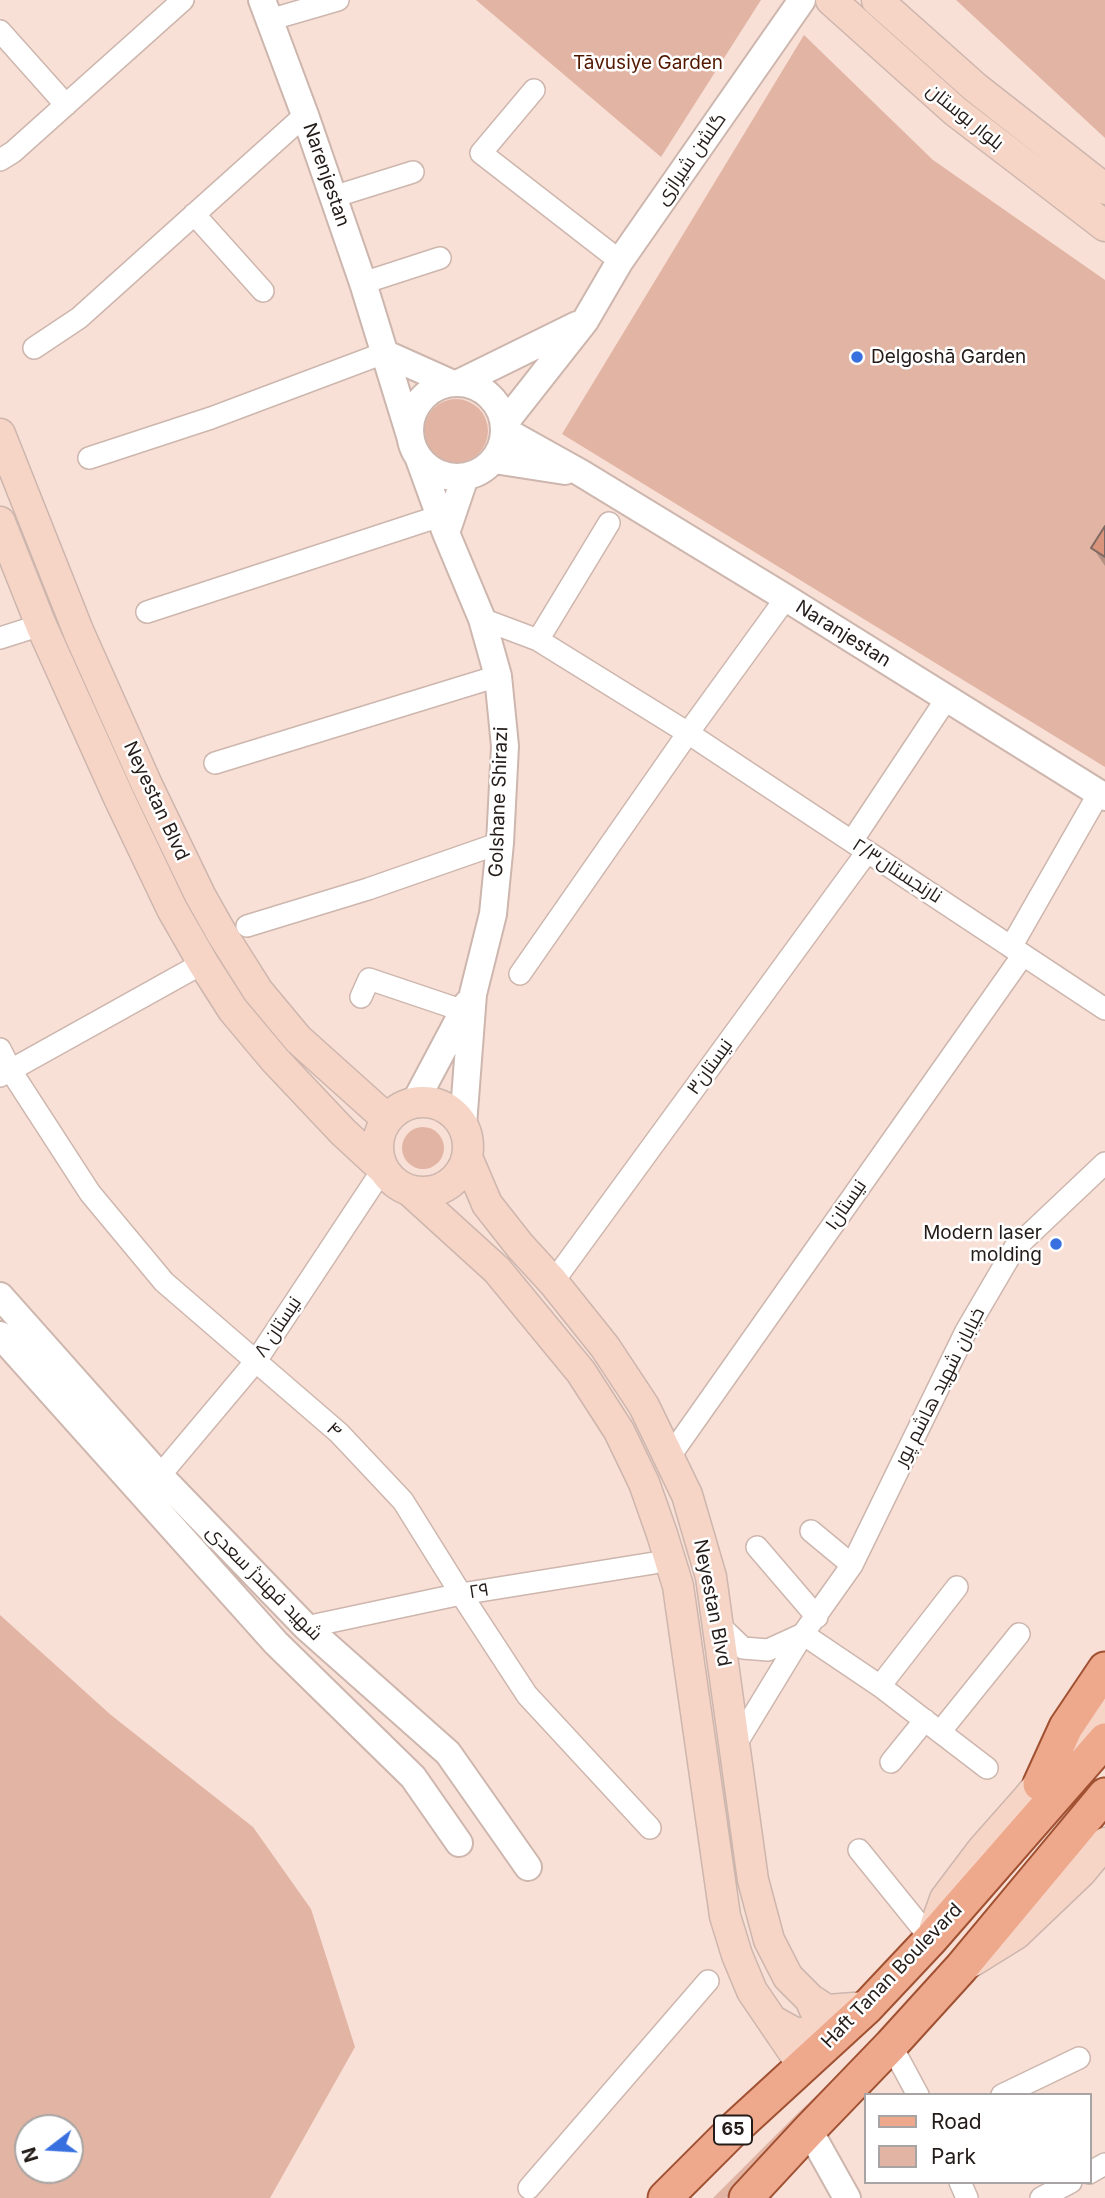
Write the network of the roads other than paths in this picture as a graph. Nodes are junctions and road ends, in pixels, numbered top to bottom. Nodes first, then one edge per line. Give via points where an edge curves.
1 (183, 0) edge
2 (338, 0) edge
3 (802, 0) edge
4 (831, 0) edge
5 (877, 0) edge
6 (265, 10) edge
7 (0, 31) edge
8 (534, 90) dead end
9 (66, 105) junction
10 (305, 115) junction
11 (0, 160) edge
12 (413, 172) dead end
13 (1105, 189) edge
14 (333, 197) junction
15 (194, 214) junction
16 (1103, 222) edge
17 (440, 258) dead end
18 (621, 261) junction
19 (363, 283) junction
20 (263, 291) dead end
21 (585, 321) junction
22 (34, 348) dead end
23 (384, 353) junction
24 (455, 383) junction
25 (504, 427) junction
26 (0, 434) edge
27 (414, 447) junction
28 (89, 458) dead end
29 (494, 460) junction
30 (581, 473) junction
31 (466, 477) junction
32 (0, 522) edge
33 (609, 523) dead end
34 (443, 525) junction
35 (786, 598) junction
36 (148, 612) dead end
37 (482, 620) junction
38 (41, 625) junction
39 (0, 638) edge
40 (538, 640) junction
41 (498, 676) junction
42 (947, 698) junction
43 (688, 733) junction
44 (215, 763) dead end
45 (1102, 795) edge
46 (500, 843) junction
47 (860, 846) junction
48 (247, 926) dead end
49 (1017, 951) junction
50 (203, 963) junction
51 (520, 974) dead end
52 (361, 996) dead end
53 (469, 1002) junction
54 (1105, 1009) edge
55 (0, 1049) edge
56 (6, 1074) edge
57 (415, 1102) junction
58 (387, 1119) junction
59 (463, 1125) junction
60 (467, 1157) junction
61 (1105, 1163) edge
62 (383, 1169) junction
63 (409, 1190) junction
64 (553, 1282) junction
65 (0, 1296) edge
66 (0, 1335) edge
67 (256, 1361) junction
68 (670, 1456) junction
69 (151, 1485) junction
70 (811, 1531) dead end
71 (757, 1547) dead end
72 (654, 1563) dead end
73 (852, 1565) junction
74 (957, 1587) dead end
75 (461, 1594) junction
76 (817, 1617) junction
77 (719, 1625) junction
78 (306, 1627) junction
79 (803, 1634) junction
80 (1018, 1634) dead end
81 (1105, 1670) edge
82 (880, 1686) junction
83 (1105, 1703) edge
84 (933, 1726) junction
85 (1105, 1740) edge
86 (736, 1744) junction
87 (891, 1762) dead end
88 (987, 1768) dead end
89 (1040, 1784) junction
90 (1105, 1795) edge
91 (650, 1828) dead end
92 (459, 1843) dead end
93 (1105, 1843) edge
94 (859, 1850) dead end
95 (528, 1867) dead end
96 (931, 1940) junction
97 (961, 1968) junction
98 (708, 1981) dead end
99 (810, 1998) junction
100 (867, 2007) junction
101 (775, 2022) junction
102 (891, 2045) junction
103 (1079, 2058) dead end
104 (803, 2066) junction
105 (917, 2093) edge
106 (1006, 2093) edge
107 (809, 2130) junction
108 (1067, 2184) edge
109 (529, 2188) dead end
110 (665, 2198) edge
111 (746, 2198) edge
112 (847, 2198) edge
113 (1041, 2198) edge

1 - 9 street
2 - 6 street
3 - 18 street, گلشن شیرازی
4 - 16 main road, بلوار بوستان via 955,111
5 - 13 main road, بلوار بوستان via 975,88
6 - 10 street, Narenjestan
7 - 9 street
8 - 18 street via 481,153
9 - 11 street
10 - 14 street, Narenjestan
10 - 15 street
12 - 14 street
14 - 19 street, Narenjestan
15 - 20 street
15 - 22 street via 79,318
17 - 19 street
18 - 21 street, گلشن شیرازی
19 - 23 street, Narenjestan
21 - 24 street
21 - 25 street, گلشن شیرازی
23 - 24 street
23 - 27 street, Narenjestan
23 - 28 street
24 - 25 street via 475,386 489,395 499,408
24 - 27 street via 424,396 415,409 410,423
25 - 29 street via 502,446
25 - 30 street, Naranjestan
26 - 58 main road, Neyestan Blvd via 79,634 222,934 258,991 298,1039
27 - 31 street via 439,474
27 - 34 street, Narenjestan
29 - 30 street
29 - 31 street
30 - 35 street, Naranjestan
31 - 34 street
32 - 38 main road, Neyestan Blvd
33 - 40 street
34 - 36 street via 263,574
34 - 37 street, Golshane Shirazi
35 - 42 street, Naranjestan
35 - 43 street
37 - 40 street, ۲/۳نارنجستان
37 - 41 street, Golshane Shirazi
38 - 39 street
38 - 50 main road, Neyestan Blvd via 166,897
40 - 43 street, ۲/۳نارنجستان
41 - 44 street
41 - 46 street, Golshane Shirazi via 505,746
42 - 45 street, Naranjestan
42 - 47 street, ۳نیستان
43 - 47 street, ۲/۳نارنجستان
43 - 51 street
45 - 49 street, ۱نیستان
46 - 48 street
46 - 53 street, Golshane Shirazi via 493,914
47 - 49 street, ۲/۳نارنجستان
47 - 64 street, ۳نیستان
49 - 54 street, ۲/۳نارنجستان
49 - 68 street, ۱نیستان
50 - 56 street
50 - 62 main road, Neyestan Blvd via 233,1010 275,1060
52 - 53 street via 369,979
53 - 57 street
53 - 59 street
55 - 56 street, ۴
56 - 67 street, ۴ via 90,1193 164,1282
57 - 58 main road
57 - 59 main road via 442,1106
58 - 62 main road via 377,1144
59 - 60 main road
60 - 63 main road via 452,1182 438,1190
60 - 64 main road, Neyestan Blvd via 487,1203
61 - 73 street, خیابان شهید هاشم پور via 1014,1249 966,1331
62 - 63 main road
62 - 67 street, نیستان ۸
63 - 101 main road, Neyestan Blvd via 496,1270 581,1372 619,1431 644,1483 678,1586 725,1916 752,1991
64 - 68 main road, Neyestan Blvd via 605,1347
65 - 69 street, شهید فهندژ سعدی
66 - 69 street, شهید فهندژ سعدی
67 - 69 street, نیستان ۸
67 - 75 street, ۴ via 339,1433 403,1501
68 - 77 main road, Neyestan Blvd via 698,1527
69 - 78 street, شهید فهندژ سعدی
69 - 92 street, شهید فهندژ سعدی via 276,1643 413,1777
70 - 73 street
71 - 76 street
72 - 75 street, ۲۹
73 - 76 street, خیابان شهید هاشم پور
74 - 82 street
75 - 78 street, ۲۹
75 - 91 street, ۴ via 527,1695
76 - 79 street, خیابان شهید هاشم پور
77 - 79 street, خیابان شهید هاشم پور via 743,1648 768,1650
77 - 86 main road, Neyestan Blvd
78 - 95 street, شهید فهندژ سعدی via 448,1754
79 - 82 street
79 - 86 street, خیابان شهید هاشم پور
80 - 84 street
81 - 89 main road, 65 via 1066,1727
82 - 84 street
83 - 89 main road
84 - 87 street
84 - 88 street
85 - 96 main road, Haft Tanan Boulevard
86 - 99 main road, Neyestan Blvd via 753,1880 769,1940 788,1977
89 - 96 main road, 65 via 945,1899
90 - 97 main road
93 - 97 main road via 1016,1934
94 - 96 street
96 - 100 main road, Haft Tanan Boulevard / 65
97 - 102 main road
98 - 109 street
99 - 100 main road, Neyestan Blvd via 827,2010
99 - 101 main road via 818,2017 808,2034
100 - 104 main road, Haft Tanan Boulevard / 65
101 - 104 main road, Neyestan Blvd
102 - 105 street
102 - 107 main road
103 - 106 street
104 - 110 main road, Haft Tanan Boulevard / 65
107 - 111 main road
107 - 112 street
108 - 113 street

